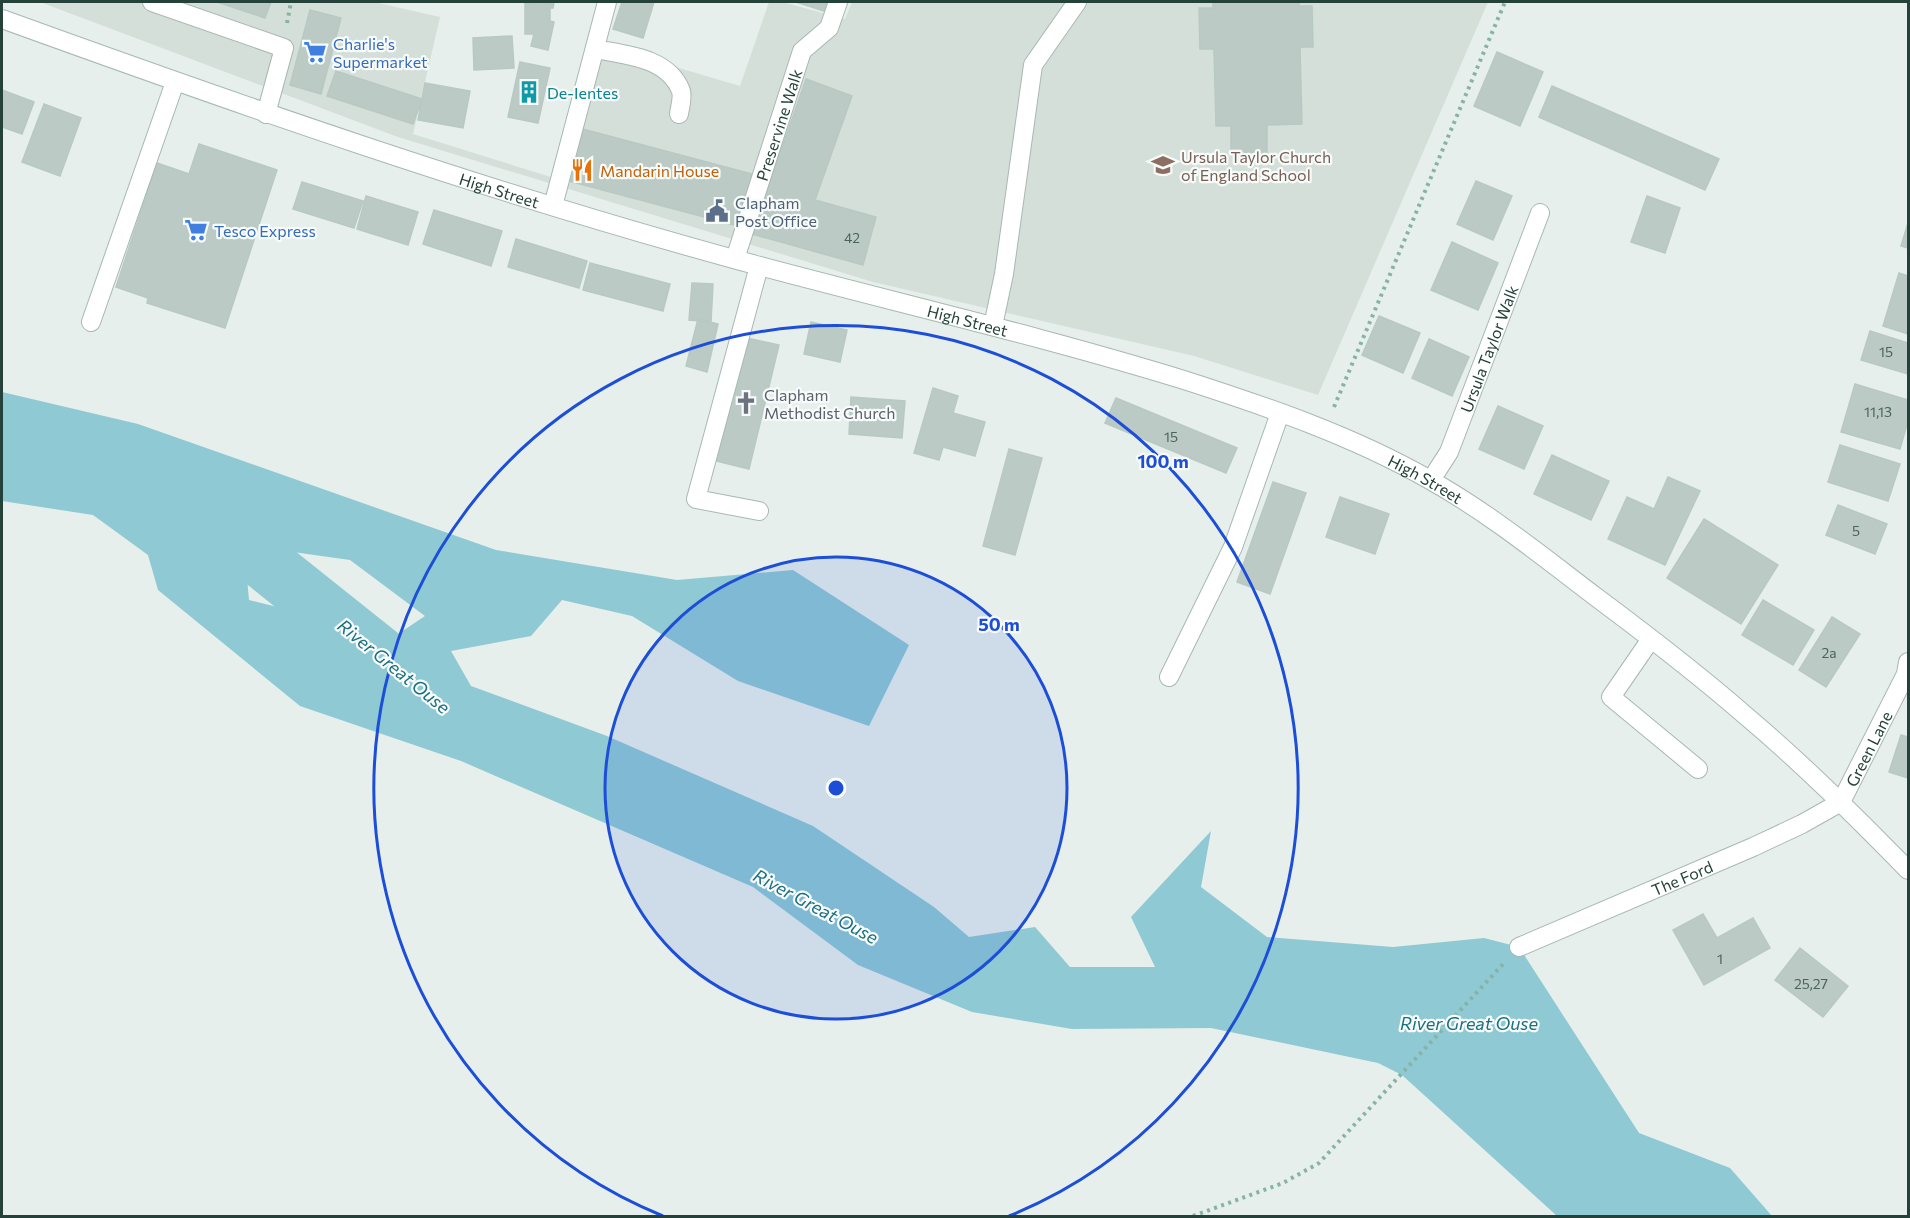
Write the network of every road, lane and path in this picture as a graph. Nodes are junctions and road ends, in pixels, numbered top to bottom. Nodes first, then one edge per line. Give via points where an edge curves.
1 (152, 2) edge
2 (607, 2) edge
3 (838, 2) edge
4 (1077, 2) edge
5 (1505, 2) edge
6 (2, 19) edge
7 (595, 49) junction
8 (175, 82) junction
9 (266, 114) junction
10 (679, 114) dead end
11 (553, 206) junction
12 (1540, 213) dead end
13 (735, 260) junction
14 (759, 266) junction
15 (91, 322) dead end
16 (993, 326) junction
17 (1280, 413) junction
18 (1325, 430) junction
19 (1431, 480) junction
20 (759, 511) dead end
21 (1651, 639) junction
22 (1908, 662) edge
23 (1169, 677) dead end
24 (1698, 769) dead end
25 (1841, 802) junction
26 (1908, 870) edge
27 (1519, 947) joint
28 (1193, 1216) edge

1 - 9 street via 284,48
2 - 7 street
3 - 13 street, Preservine Walk via 829,28 802,51
4 - 16 street via 1033,65
5 - 18 path
6 - 8 street, High Street
7 - 10 street via 648,60 670,74 682,93
7 - 11 street
8 - 9 street, High Street
8 - 15 street
9 - 11 street, High Street
11 - 13 street, High Street
12 - 19 street, Ursula Taylor Walk via 1449,452
13 - 14 street, High Street
14 - 16 street, High Street
14 - 20 street via 696,500
16 - 17 street, High Street via 1130,363
17 - 18 street, High Street
17 - 23 street via 1233,547
18 - 19 street, High Street
19 - 21 street, High Street via 1538,552
21 - 24 street via 1611,697
21 - 25 street, High Street via 1748,717
22 - 25 street, Green Lane via 1906,674
25 - 26 street, High Street
25 - 27 street, The Ford via 1753,847
27 - 28 path via 1319,1163 1282,1183

